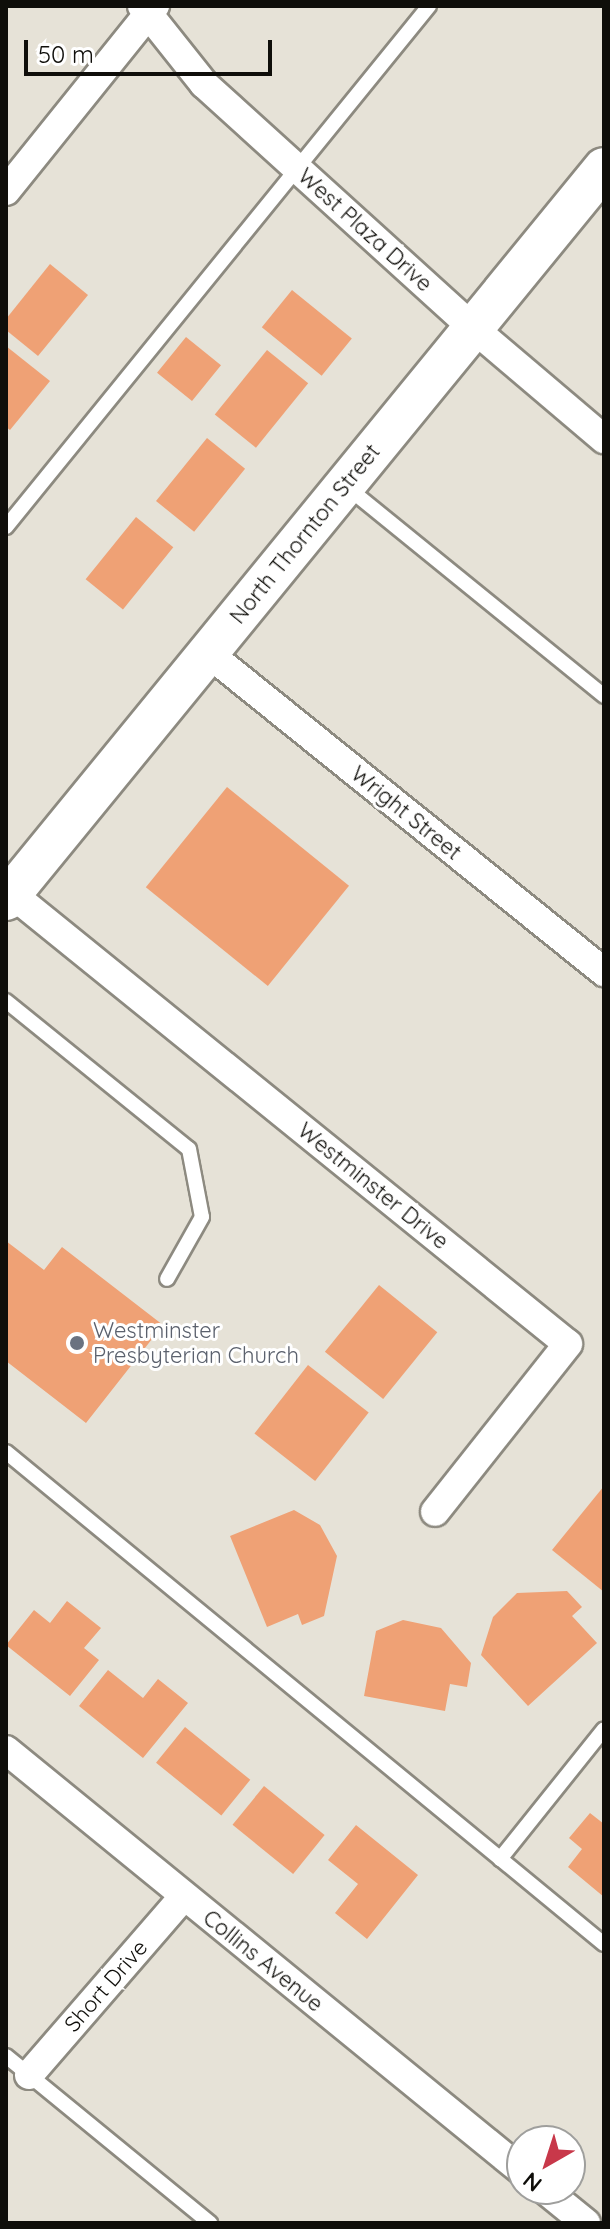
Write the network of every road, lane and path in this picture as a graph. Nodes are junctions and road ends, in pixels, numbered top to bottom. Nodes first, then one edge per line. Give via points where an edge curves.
1 (429, 6) edge
2 (148, 9) edge
3 (604, 168) edge
4 (298, 169) junction
5 (6, 191) edge
6 (473, 328) junction
7 (604, 439) edge
8 (345, 485) junction
9 (6, 527) edge
10 (208, 653) junction
11 (604, 696) edge
12 (12, 883) edge
13 (604, 972) edge
14 (6, 1001) edge
15 (167, 1279) dead end
16 (6, 1452) edge
17 (435, 1512) dead end
18 (604, 1729) edge
19 (6, 1750) edge
20 (500, 1859) junction
21 (183, 1897) junction
22 (604, 1944) edge
23 (6, 2056) edge
24 (29, 2075) junction
25 (506, 2158) edge
26 (564, 2205) edge
27 (210, 2223) edge
28 (586, 2223) edge

1 - 4 lane
2 - 4 street, West Plaza Drive via 204,84
2 - 5 street
3 - 6 street, North Thornton Street
4 - 6 street, West Plaza Drive
4 - 9 lane
6 - 7 street, West Plaza Drive
6 - 8 street, North Thornton Street
8 - 10 street, North Thornton Street
8 - 11 lane
10 - 12 street, North Thornton Street
10 - 13 street, Wright Street
12 - 17 street, Westminster Drive via 568,1344
14 - 15 lane via 189,1149 202,1217
16 - 20 lane
18 - 20 lane
19 - 21 street, Collins Avenue
20 - 22 lane
21 - 24 street, Short Drive
21 - 25 street, Collins Avenue
23 - 24 lane
24 - 27 lane
26 - 28 street

